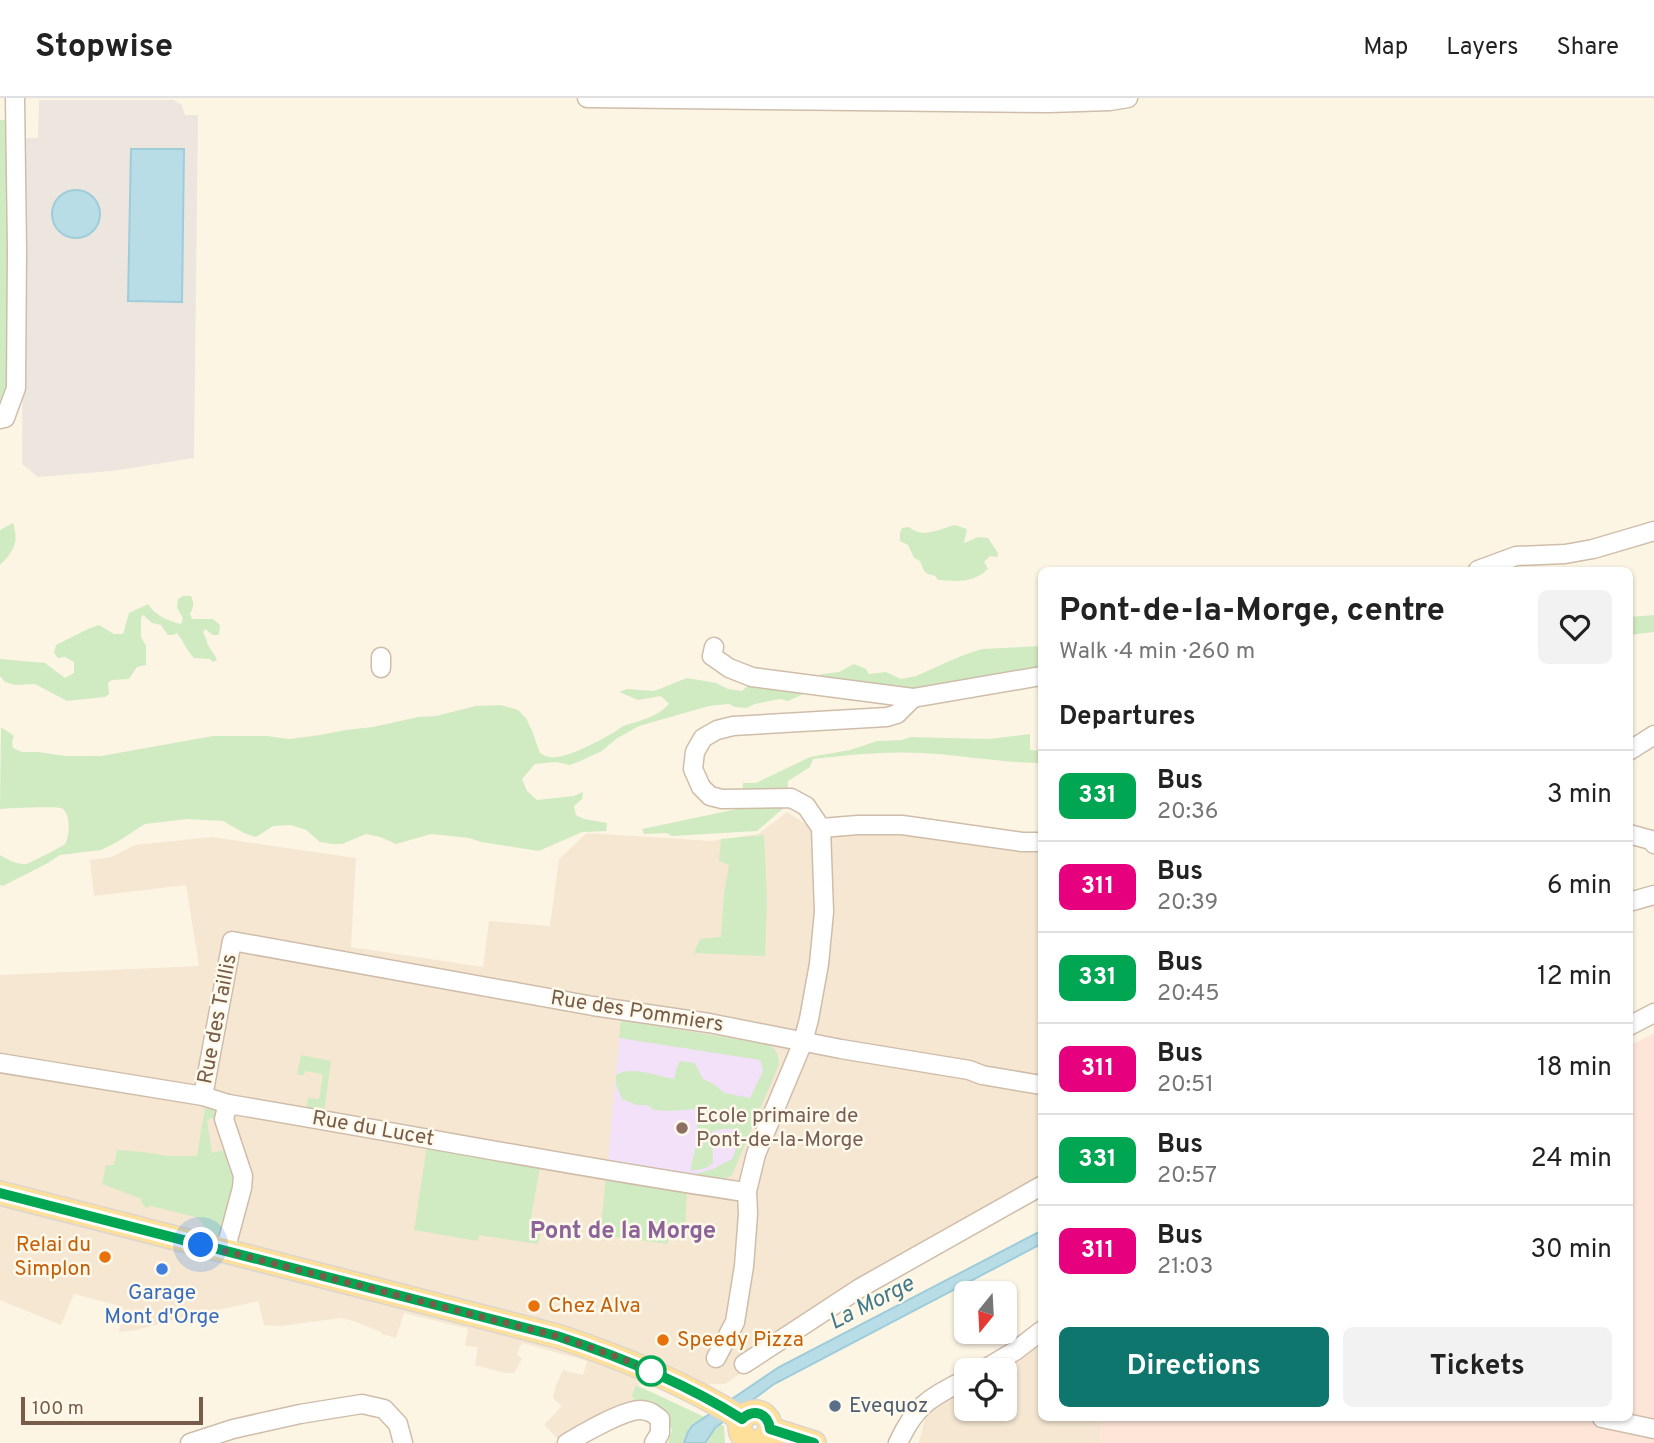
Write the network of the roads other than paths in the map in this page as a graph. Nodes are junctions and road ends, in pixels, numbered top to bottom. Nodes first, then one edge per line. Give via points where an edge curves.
1 (15, 98) edge
2 (587, 98) edge
3 (1128, 98) edge
4 (0, 419) edge
5 (1654, 531) edge
6 (1486, 567) edge
7 (714, 647) dead end
8 (1038, 677) edge
9 (913, 698) junction
10 (1654, 735) edge
11 (1633, 748) edge
12 (821, 828) junction
13 (1633, 835) edge
14 (1038, 842) edge
15 (1654, 844) edge
16 (1654, 895) edge
17 (1633, 901) edge
18 (232, 942) joint
19 (1654, 1013) edge
20 (1633, 1024) edge
21 (803, 1042) junction
22 (0, 1063) edge
23 (1038, 1084) edge
24 (203, 1096) junction
25 (228, 1104) junction
26 (1038, 1188) edge
27 (747, 1191) junction
28 (0, 1194) edge
29 (225, 1251) junction
30 (1038, 1333) edge
31 (716, 1358) dead end
32 (1003, 1358) edge
33 (744, 1364) dead end
34 (954, 1385) edge
35 (1616, 1421) edge
36 (740, 1425) edge
37 (1654, 1429) edge
38 (656, 1441) edge
39 (190, 1443) edge
40 (403, 1443) edge
41 (567, 1443) edge
42 (814, 1443) edge
43 (898, 1443) edge

1 - 4 street via 16,388 5,418
2 - 3 street via 1037,103
5 - 6 street via 1592,549 1516,556
7 - 9 street via 712,656 752,677
8 - 9 street
9 - 12 street via 887,717 733,726 704,738 695,752 694,769 710,796 791,798 806,806
10 - 11 street
12 - 14 street via 902,825
12 - 21 street via 824,912
13 - 15 street
16 - 17 street
18 - 21 street, Rue des Pommiers
18 - 24 street, Rue des Taillis
19 - 20 street
21 - 23 street, Rue des Pommiers
21 - 27 street via 756,1154
22 - 24 street, Rue du Lucet
24 - 25 street, Rue du Lucet
25 - 27 street, Rue du Lucet
25 - 29 street, Rue des Taillis via 224,1119 243,1176
26 - 33 street via 860,1288
27 - 31 street via 744,1266 735,1322
28 - 29 main road
29 - 36 main road via 557,1336 655,1373
30 - 32 street
34 - 43 street via 919,1408
35 - 37 street
36 - 42 main road via 745,1416 762,1414 770,1429
38 - 41 street via 660,1419 640,1410
39 - 40 street via 233,1429 362,1404 384,1409 398,1424

